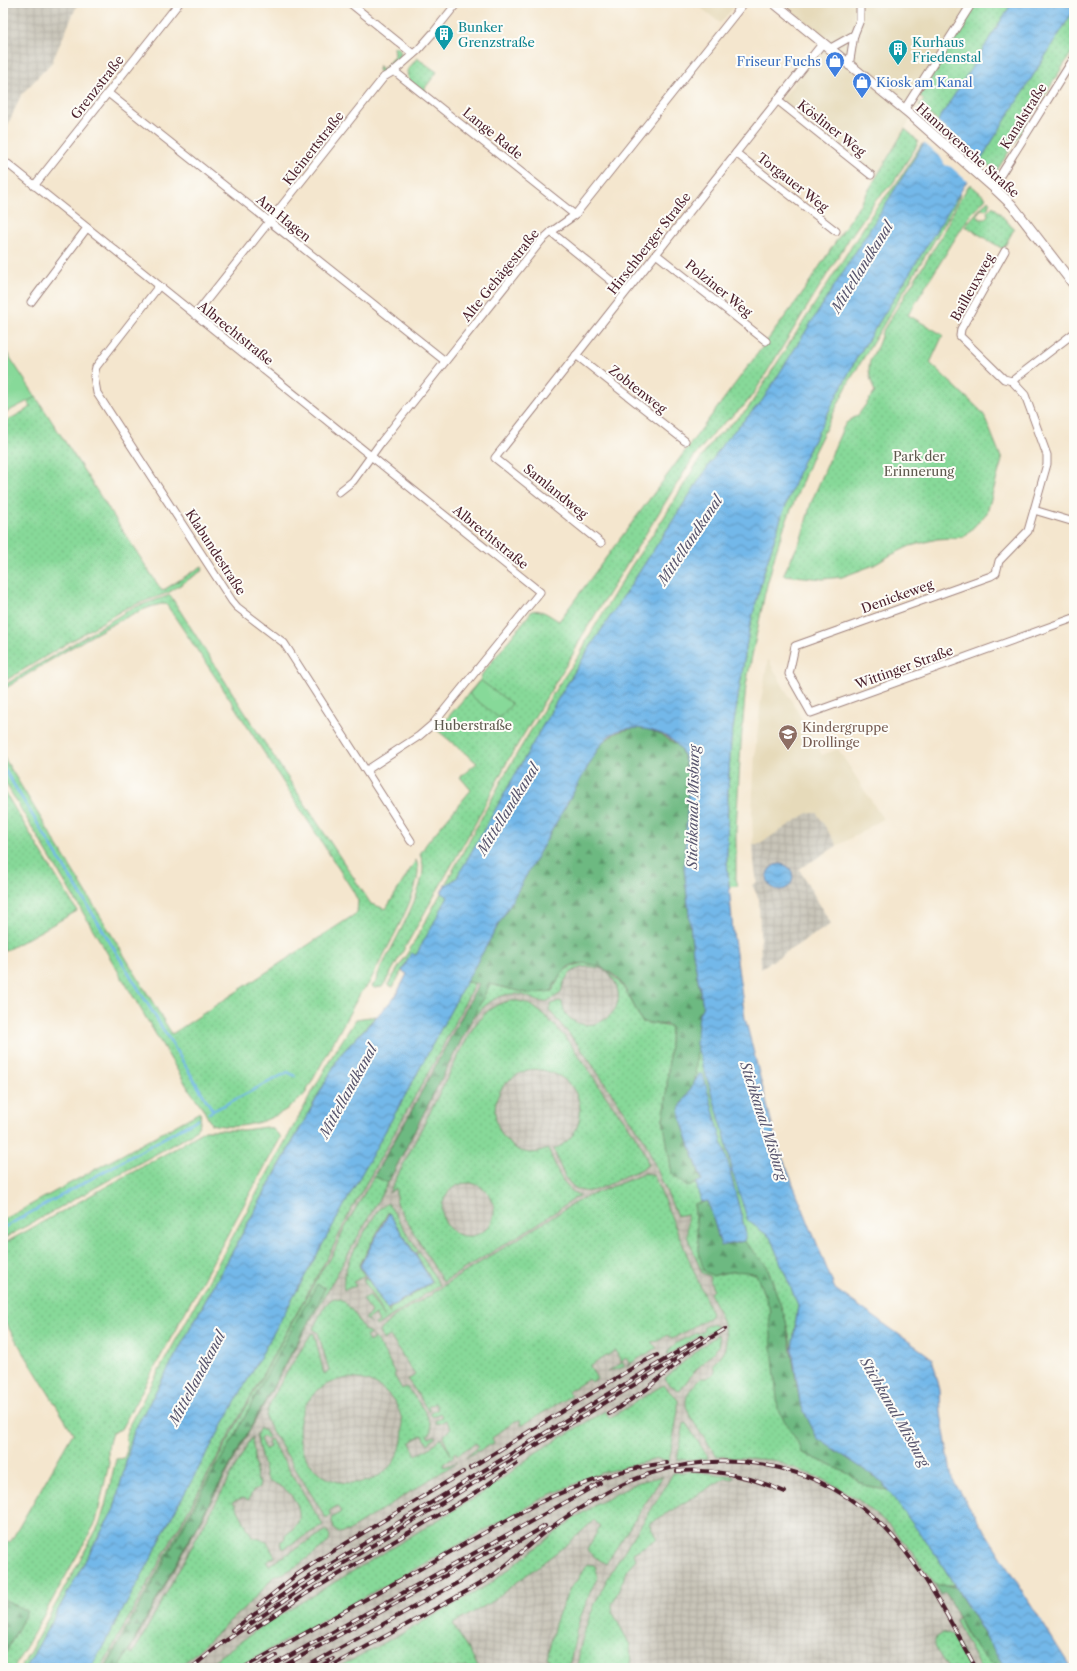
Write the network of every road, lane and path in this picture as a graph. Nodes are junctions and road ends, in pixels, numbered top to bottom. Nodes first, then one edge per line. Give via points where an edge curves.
1 (179, 3) edge
2 (350, 3) edge
3 (457, 3) edge
4 (744, 3) edge
5 (774, 3) edge
6 (860, 3) edge
7 (972, 3) edge
8 (854, 35) junction
9 (826, 46) junction
10 (413, 54) junction
11 (1074, 58) edge
12 (849, 66) junction
13 (394, 72) junction
14 (108, 93) junction
15 (777, 100) junction
16 (904, 110) junction
17 (736, 153) junction
18 (3, 171) edge
19 (871, 175) dead end
20 (34, 186) junction
21 (993, 187) junction
22 (576, 215) junction
23 (269, 222) junction
24 (87, 228) junction
25 (836, 231) dead end
26 (551, 232) junction
27 (1005, 251) dead end
28 (656, 254) junction
29 (1074, 285) edge
30 (159, 286) junction
31 (626, 292) junction
32 (31, 302) dead end
33 (195, 315) junction
34 (1074, 333) edge
35 (766, 341) dead end
36 (576, 355) junction
37 (445, 362) junction
38 (1012, 381) junction
39 (685, 441) dead end
40 (371, 456) junction
41 (495, 458) joint
42 (339, 492) dead end
43 (1034, 510) junction
44 (1074, 522) edge
45 (601, 543) dead end
46 (1074, 618) edge
47 (795, 646) joint
48 (367, 770) junction
49 (411, 841) dead end

1 - 14 street, Grenzstraße
2 - 10 street
3 - 10 street, Kleinertstraße
4 - 22 street, Alte Gehägestraße
5 - 9 main road, Hannoversche Straße
6 - 8 street via 860,20
7 - 16 street
8 - 9 street
8 - 12 street
9 - 12 main road, Hannoversche Straße
9 - 15 street, Hirschberger Straße
10 - 13 street, Kleinertstraße
11 - 21 street, Kanalstraße
12 - 16 main road, Hannoversche Straße
13 - 22 street, Lange Rade
13 - 23 street, Kleinertstraße via 384,77
14 - 20 street, Grenzstraße
14 - 23 street, Am Hagen
15 - 17 street, Hirschberger Straße
15 - 19 street, Kösliner Weg
16 - 21 main road, Hannoversche Straße
17 - 25 street, Torgauer Weg
17 - 28 street, Hirschberger Straße
18 - 20 street, Albrechtstraße via 8,164
20 - 24 street, Albrechtstraße
21 - 29 main road, Hannoversche Straße via 1012,205
22 - 26 street, Alte Gehägestraße
23 - 33 street, Kleinertstraße
23 - 37 street, Am Hagen
24 - 30 street, Albrechtstraße
24 - 32 street
26 - 31 street
26 - 37 street, Alte Gehägestraße via 541,241
27 - 38 street, Bailleuxweg via 960,336 1004,379
28 - 31 street, Hirschberger Straße
28 - 35 street, Polziner Weg
30 - 33 street, Albrechtstraße
30 - 48 street, Klabundestraße via 96,367 94,376 97,393 232,601 284,643
31 - 36 street, Hirschberger Straße
33 - 40 street, Albrechtstraße
34 - 38 street
36 - 39 street, Zobtenweg
36 - 41 street, Hirschberger Straße
37 - 40 street, Alte Gehägestraße
38 - 43 street, Denickeweg via 1025,395 1047,455 1048,464
40 - 42 street via 353,481
40 - 48 street, Albrechtstraße via 540,592 433,724
41 - 45 street, Samlandweg
43 - 44 street
43 - 47 street, Denickeweg via 1028,531 999,561 996,573 991,576
46 - 47 street, Wittinger Straße via 811,713 789,674
48 - 49 street, Klabundestraße

